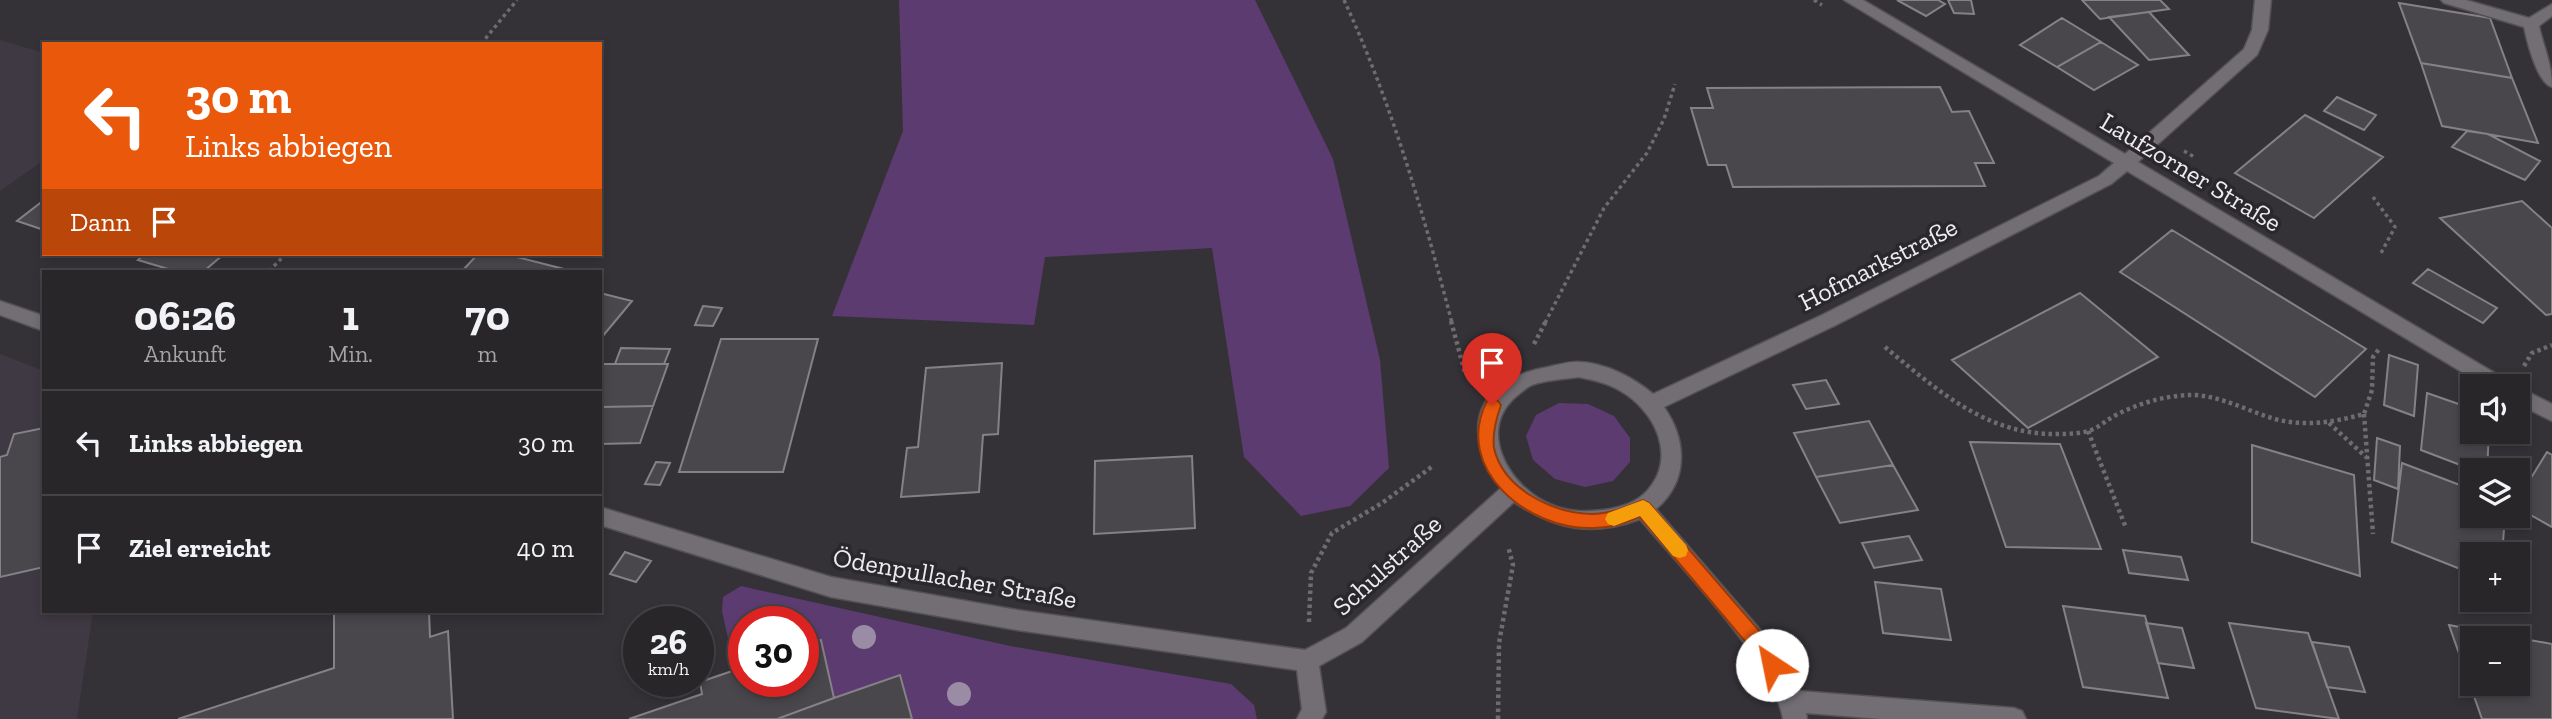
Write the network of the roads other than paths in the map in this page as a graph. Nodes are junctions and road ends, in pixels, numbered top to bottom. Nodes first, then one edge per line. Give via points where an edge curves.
1 (1852, 0) edge
2 (2263, 0) edge
3 (2449, 0) edge
4 (2552, 9) edge
5 (2531, 24) junction
6 (2552, 82) edge
7 (2126, 164) junction
8 (0, 308) edge
9 (42, 323) edge
10 (2481, 374) edge
11 (2530, 401) edge
12 (1651, 404) junction
13 (2552, 413) edge
14 (1512, 491) junction
15 (1643, 508) junction
16 (602, 517) edge
17 (1307, 661) junction
18 (1794, 710) edge
19 (1309, 719) edge
20 (2014, 719) edge

1 - 7 street, Laufzorner Straße
2 - 7 street, Hofmarkstraße via 2260,30 2250,51
3 - 5 street
4 - 5 street
5 - 6 street
7 - 10 street, Laufzorner Straße
7 - 12 street, Hofmarkstraße via 1829,320
8 - 9 street
11 - 13 street
12 - 14 street via 1630,387 1579,369 1527,376 1507,388 1492,405 1486,448
12 - 15 street via 1664,421 1673,459 1669,478
14 - 15 street via 1563,518 1619,518
14 - 17 street, Schulstraße via 1354,635
15 - 18 street via 1761,647
16 - 17 street, Ödenpullacher Straße via 831,587 1017,620
17 - 19 street via 1314,712
18 - 20 street

